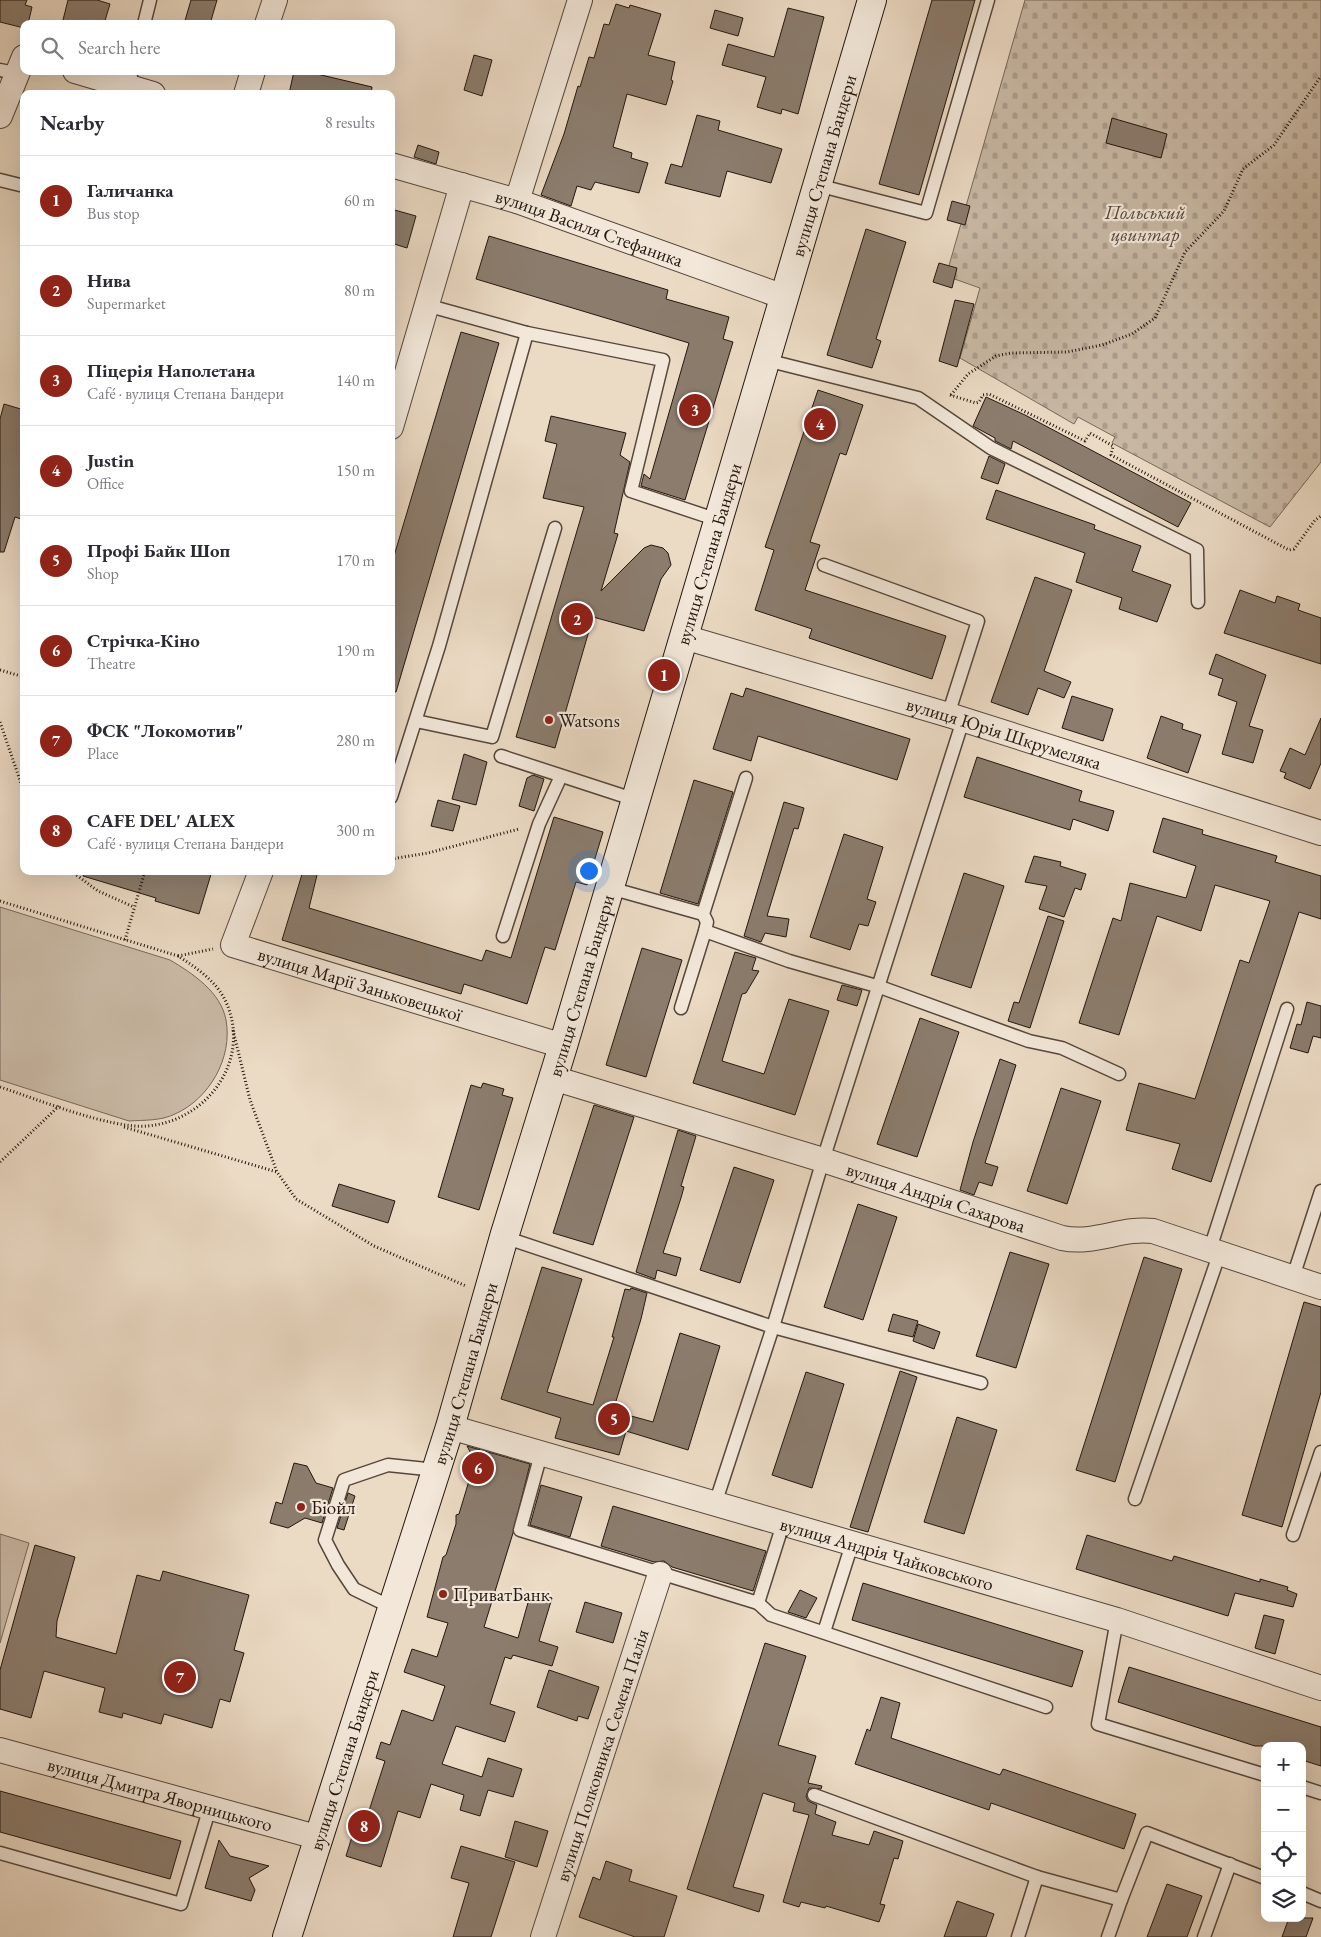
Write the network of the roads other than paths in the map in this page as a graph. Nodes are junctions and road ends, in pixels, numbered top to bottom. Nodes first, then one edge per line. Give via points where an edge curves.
1 (150, 0) edge
2 (275, 0) edge
3 (580, 0) edge
4 (872, 0) edge
5 (988, 0) edge
6 (145, 20) edge
7 (268, 20) edge
8 (13, 66) edge
9 (102, 75) edge
10 (252, 75) edge
11 (130, 79) edge
12 (147, 90) edge
13 (247, 90) edge
14 (0, 116) edge
15 (395, 165) edge
16 (0, 180) edge
17 (20, 185) edge
18 (462, 185) junction
19 (817, 185) junction
20 (517, 201) junction
21 (784, 297) junction
22 (426, 305) junction
23 (527, 333) junction
24 (766, 360) junction
25 (395, 413) edge
26 (718, 520) junction
27 (555, 528) dead end
28 (824, 565) dead end
29 (1198, 602) dead end
30 (684, 637) junction
31 (955, 718) junction
32 (416, 721) junction
33 (500, 756) dead end
34 (561, 776) junction
35 (746, 778) dead end
36 (395, 785) edge
37 (636, 800) junction
38 (1321, 834) edge
39 (259, 875) edge
40 (610, 888) junction
41 (703, 914) junction
42 (705, 931) junction
43 (503, 936) dead end
44 (880, 986) junction
45 (681, 1008) dead end
46 (1287, 1009) dead end
47 (563, 1046) junction
48 (1119, 1074) dead end
49 (553, 1078) junction
50 (823, 1160) junction
51 (1321, 1191) edge
52 (504, 1237) junction
53 (1215, 1251) junction
54 (1293, 1277) junction
55 (1321, 1287) edge
56 (773, 1327) junction
57 (981, 1383) dead end
58 (450, 1427) junction
59 (1321, 1452) edge
60 (541, 1454) junction
61 (436, 1470) junction
62 (1134, 1499) dead end
63 (715, 1504) junction
64 (784, 1524) junction
65 (1293, 1535) dead end
66 (852, 1544) junction
67 (660, 1574) junction
68 (758, 1603) junction
69 (391, 1607) junction
70 (1117, 1620) junction
71 (824, 1632) junction
72 (1319, 1681) edge
73 (1046, 1708) dead end
74 (0, 1750) edge
75 (1261, 1774) edge
76 (1306, 1788) edge
77 (1321, 1793) edge
78 (814, 1795) dead end
79 (210, 1807) junction
80 (320, 1838) junction
81 (0, 1853) edge
82 (1230, 1864) junction
83 (1037, 1877) junction
84 (1262, 1877) edge
85 (1306, 1895) edge
86 (1121, 1900) junction
87 (1321, 1901) edge
88 (287, 1937) edge
89 (543, 1937) edge
90 (1018, 1937) edge
91 (1108, 1937) edge
92 (1204, 1937) edge

1 - 6 lane
2 - 7 street
3 - 20 street
4 - 19 street, вулиця Степана Бандери
5 - 19 lane via 926,213
8 - 14 street
9 - 11 street
10 - 13 street
11 - 12 street
15 - 18 street, вулиця Василя Стефаника
16 - 17 lane
18 - 20 street, вулиця Василя Стефаника
18 - 22 street
19 - 21 street, вулиця Степана Бандери
20 - 21 street, вулиця Василя Стефаника
21 - 24 street, вулиця Степана Бандери
22 - 23 lane
22 - 25 street
23 - 26 lane via 663,360 631,491
23 - 32 lane
24 - 26 street, вулиця Степана Бандери
24 - 29 lane via 918,398 992,448 1197,550
26 - 30 street, вулиця Степана Бандери
27 - 32 lane via 492,738
28 - 31 lane via 978,621
30 - 31 street, вулиця Юрія Шкрумеляка
30 - 37 street, вулиця Степана Бандери
31 - 38 street, вулиця Юрія Шкрумеляка
31 - 44 lane
32 - 36 lane
33 - 34 lane
34 - 37 lane
34 - 43 lane via 540,824
35 - 41 lane
37 - 40 street, вулиця Степана Бандери
39 - 47 street, вулиця Марії Заньковецької via 233,945
40 - 41 lane
40 - 47 street, вулиця Степана Бандери
41 - 42 lane via 707,922
42 - 44 lane via 789,961
42 - 45 lane
44 - 48 lane via 1029,1041 1062,1048
44 - 50 lane
46 - 53 lane
47 - 49 street, вулиця Степана Бандери
49 - 50 street, вулиця Андрія Сахарова
49 - 52 street, вулиця Степана Бандери
50 - 53 street, вулиця Андрія Сахарова via 1074,1240 1147,1230
50 - 56 lane
51 - 54 lane
52 - 56 lane
52 - 58 street, вулиця Степана Бандери
53 - 54 street, вулиця Андрія Сахарова
53 - 62 lane
54 - 55 street, вулиця Андрія Сахарова
56 - 57 lane
56 - 63 lane
58 - 60 street, вулиця Андрія Чайковського
58 - 61 street, вулиця Степана Бандери
59 - 65 lane
60 - 63 street, вулиця Андрія Чайковського
60 - 67 lane via 520,1530
61 - 69 street, вулиця Степана Бандери
61 - 69 lane via 388,1464 344,1480 325,1540 354,1589
63 - 64 street, вулиця Андрія Чайковського
64 - 66 street, вулиця Андрія Чайковського
64 - 68 lane
66 - 70 street, вулиця Андрія Чайковського
66 - 71 lane
67 - 68 lane
67 - 89 street, вулиця Полковника Семена Палія
68 - 71 lane via 771,1615
69 - 80 street, вулиця Степана Бандери
70 - 72 street, вулиця Андрія Чайковського
70 - 75 lane via 1098,1724
71 - 73 lane
74 - 79 street, вулиця Дмитра Яворницького
76 - 77 lane
78 - 83 lane
79 - 80 street, вулиця Дмитра Яворницького
79 - 81 lane via 181,1904
80 - 88 street, вулиця Степана Бандери
82 - 84 lane
82 - 86 lane via 1147,1833
82 - 92 lane
83 - 86 lane
83 - 90 lane
85 - 87 lane
86 - 91 lane

